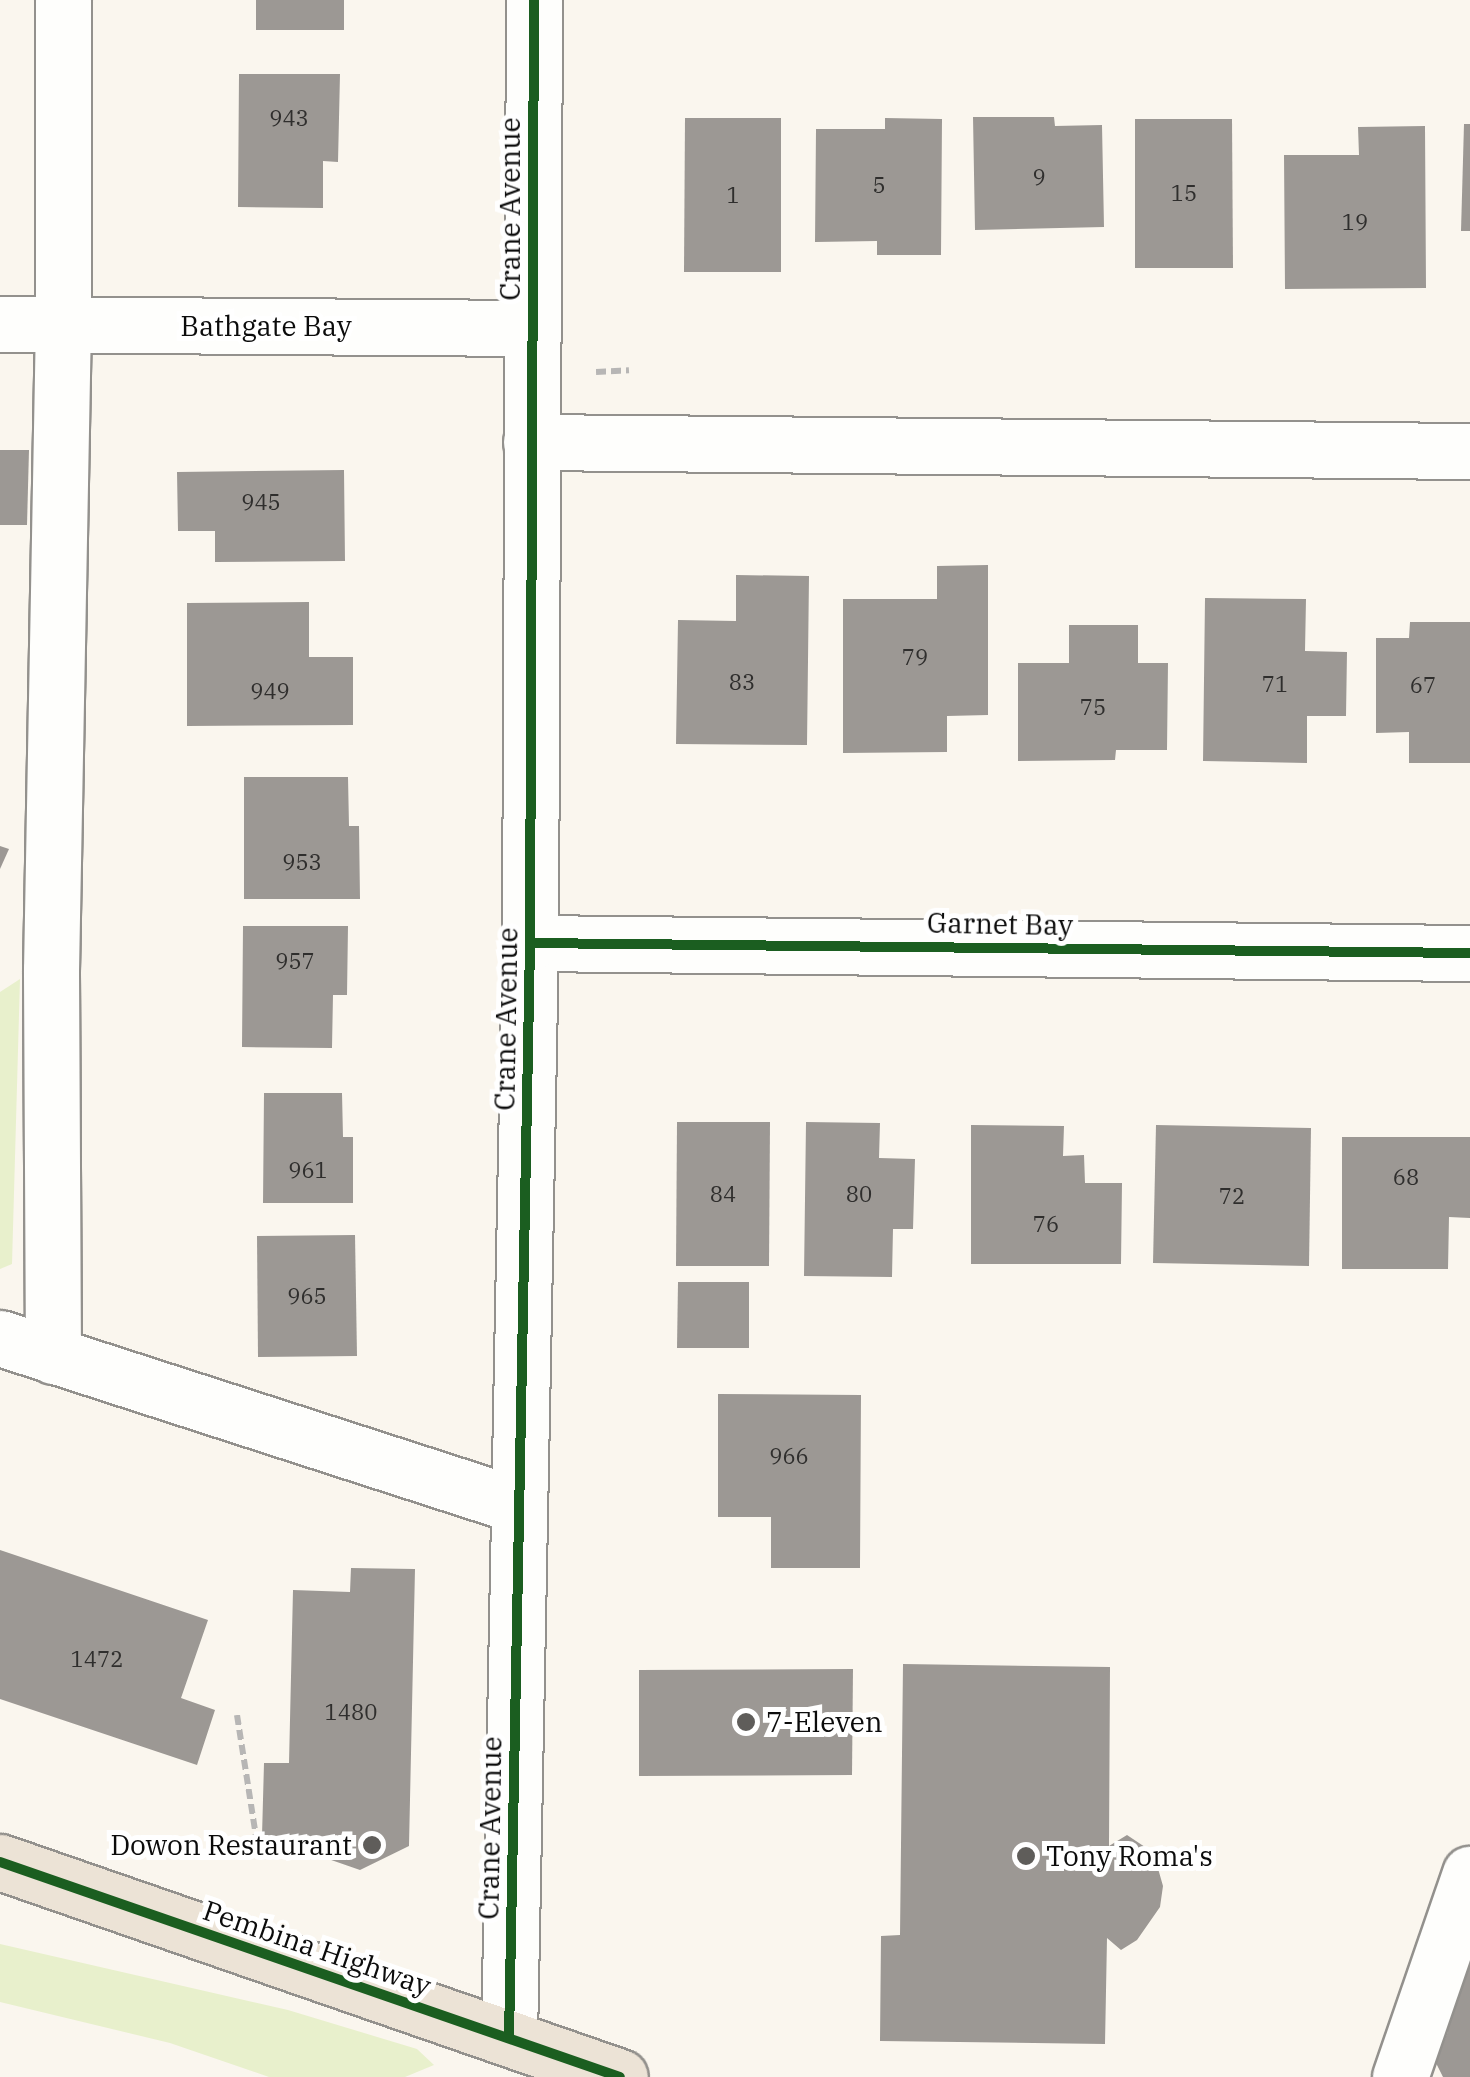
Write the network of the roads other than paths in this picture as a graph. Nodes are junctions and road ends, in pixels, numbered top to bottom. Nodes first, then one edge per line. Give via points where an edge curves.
1 (63, 0) edge
2 (534, 0) edge
3 (0, 324) edge
4 (63, 324) junction
5 (532, 328) junction
6 (531, 442) junction
7 (1470, 451) edge
8 (530, 943) junction
9 (1470, 952) edge
10 (0, 1338) edge
11 (52, 1356) junction
12 (517, 1505) junction
13 (0, 1862) edge
14 (1470, 1874) edge
15 (503, 2057) edge
16 (620, 2077) edge
17 (1400, 2077) edge

1 - 4 street
2 - 5 street, Crane Avenue
3 - 4 street, Bathgate Bay
4 - 5 street, Bathgate Bay
4 - 11 street via 51,970
5 - 6 street, Crane Avenue
6 - 7 street
6 - 8 street, Crane Avenue
8 - 9 street, Garnet Bay
8 - 12 street, Crane Avenue
10 - 11 street
11 - 12 street
12 - 15 street, Crane Avenue
13 - 15 main road, Pembina Highway
14 - 17 street
15 - 16 main road, Pembina Highway

